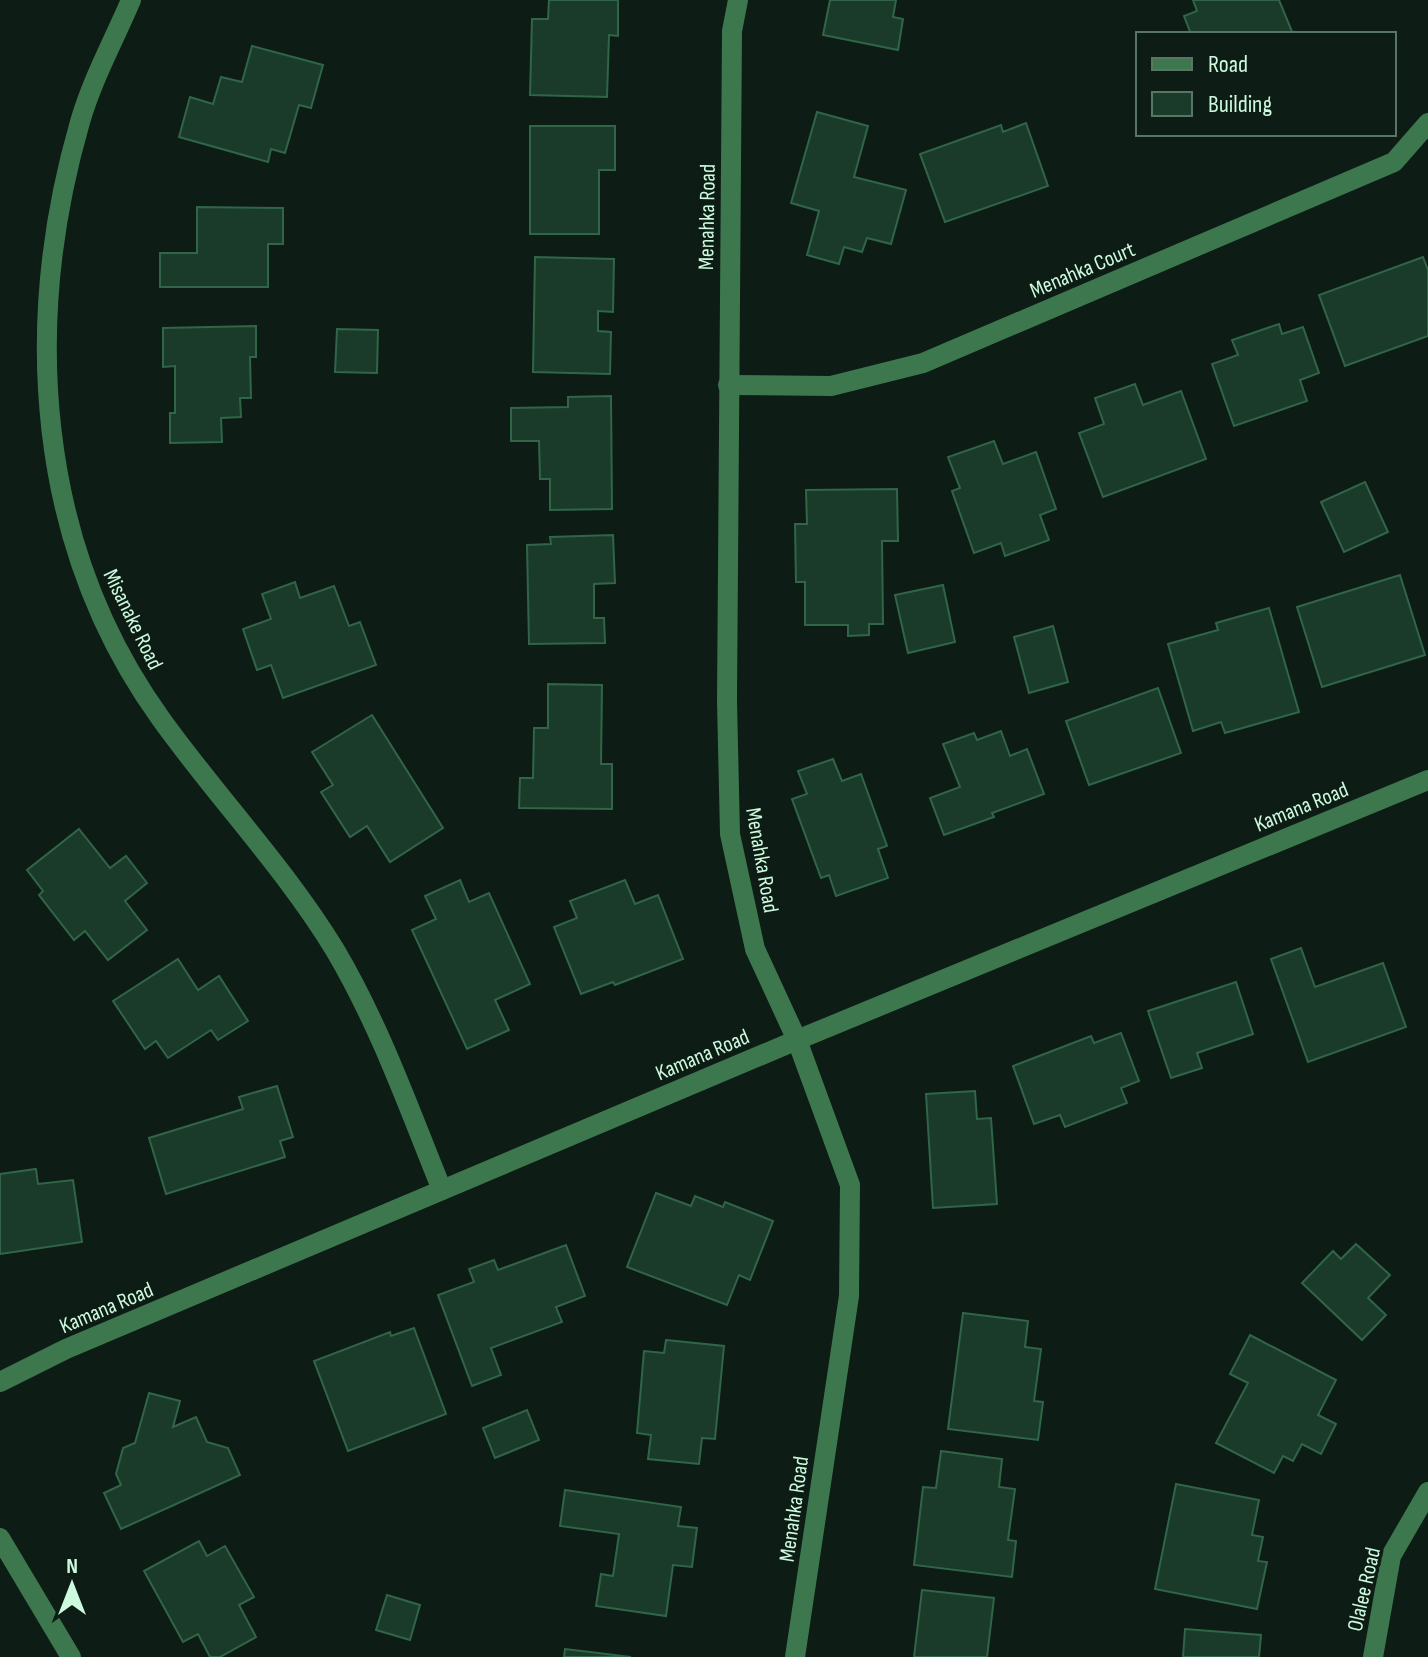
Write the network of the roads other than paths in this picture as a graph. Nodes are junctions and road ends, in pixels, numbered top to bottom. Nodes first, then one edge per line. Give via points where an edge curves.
1 (131, 0) edge
2 (738, 0) edge
3 (1428, 123) edge
4 (728, 385) junction
5 (1428, 780) edge
6 (797, 1040) junction
7 (442, 1190) junction
8 (0, 1382) edge
9 (1428, 1492) edge
10 (0, 1538) edge
11 (71, 1657) edge
12 (795, 1657) edge
13 (1373, 1657) edge

1 - 7 street, Misanake Road via 81,119 51,263 48,414 61,490 85,573 116,646 160,718 334,950 380,1037
2 - 4 street, Menahka Road via 732,31
3 - 4 street, Menahka Court via 1394,162 923,363 831,386
4 - 6 street, Menahka Road via 730,834 755,949
5 - 6 street, Kamana Road
6 - 7 street, Kamana Road
6 - 12 street, Menahka Road via 850,1185 849,1296
7 - 8 street, Kamana Road
9 - 13 street, Olalee Road via 1391,1556
10 - 11 street

